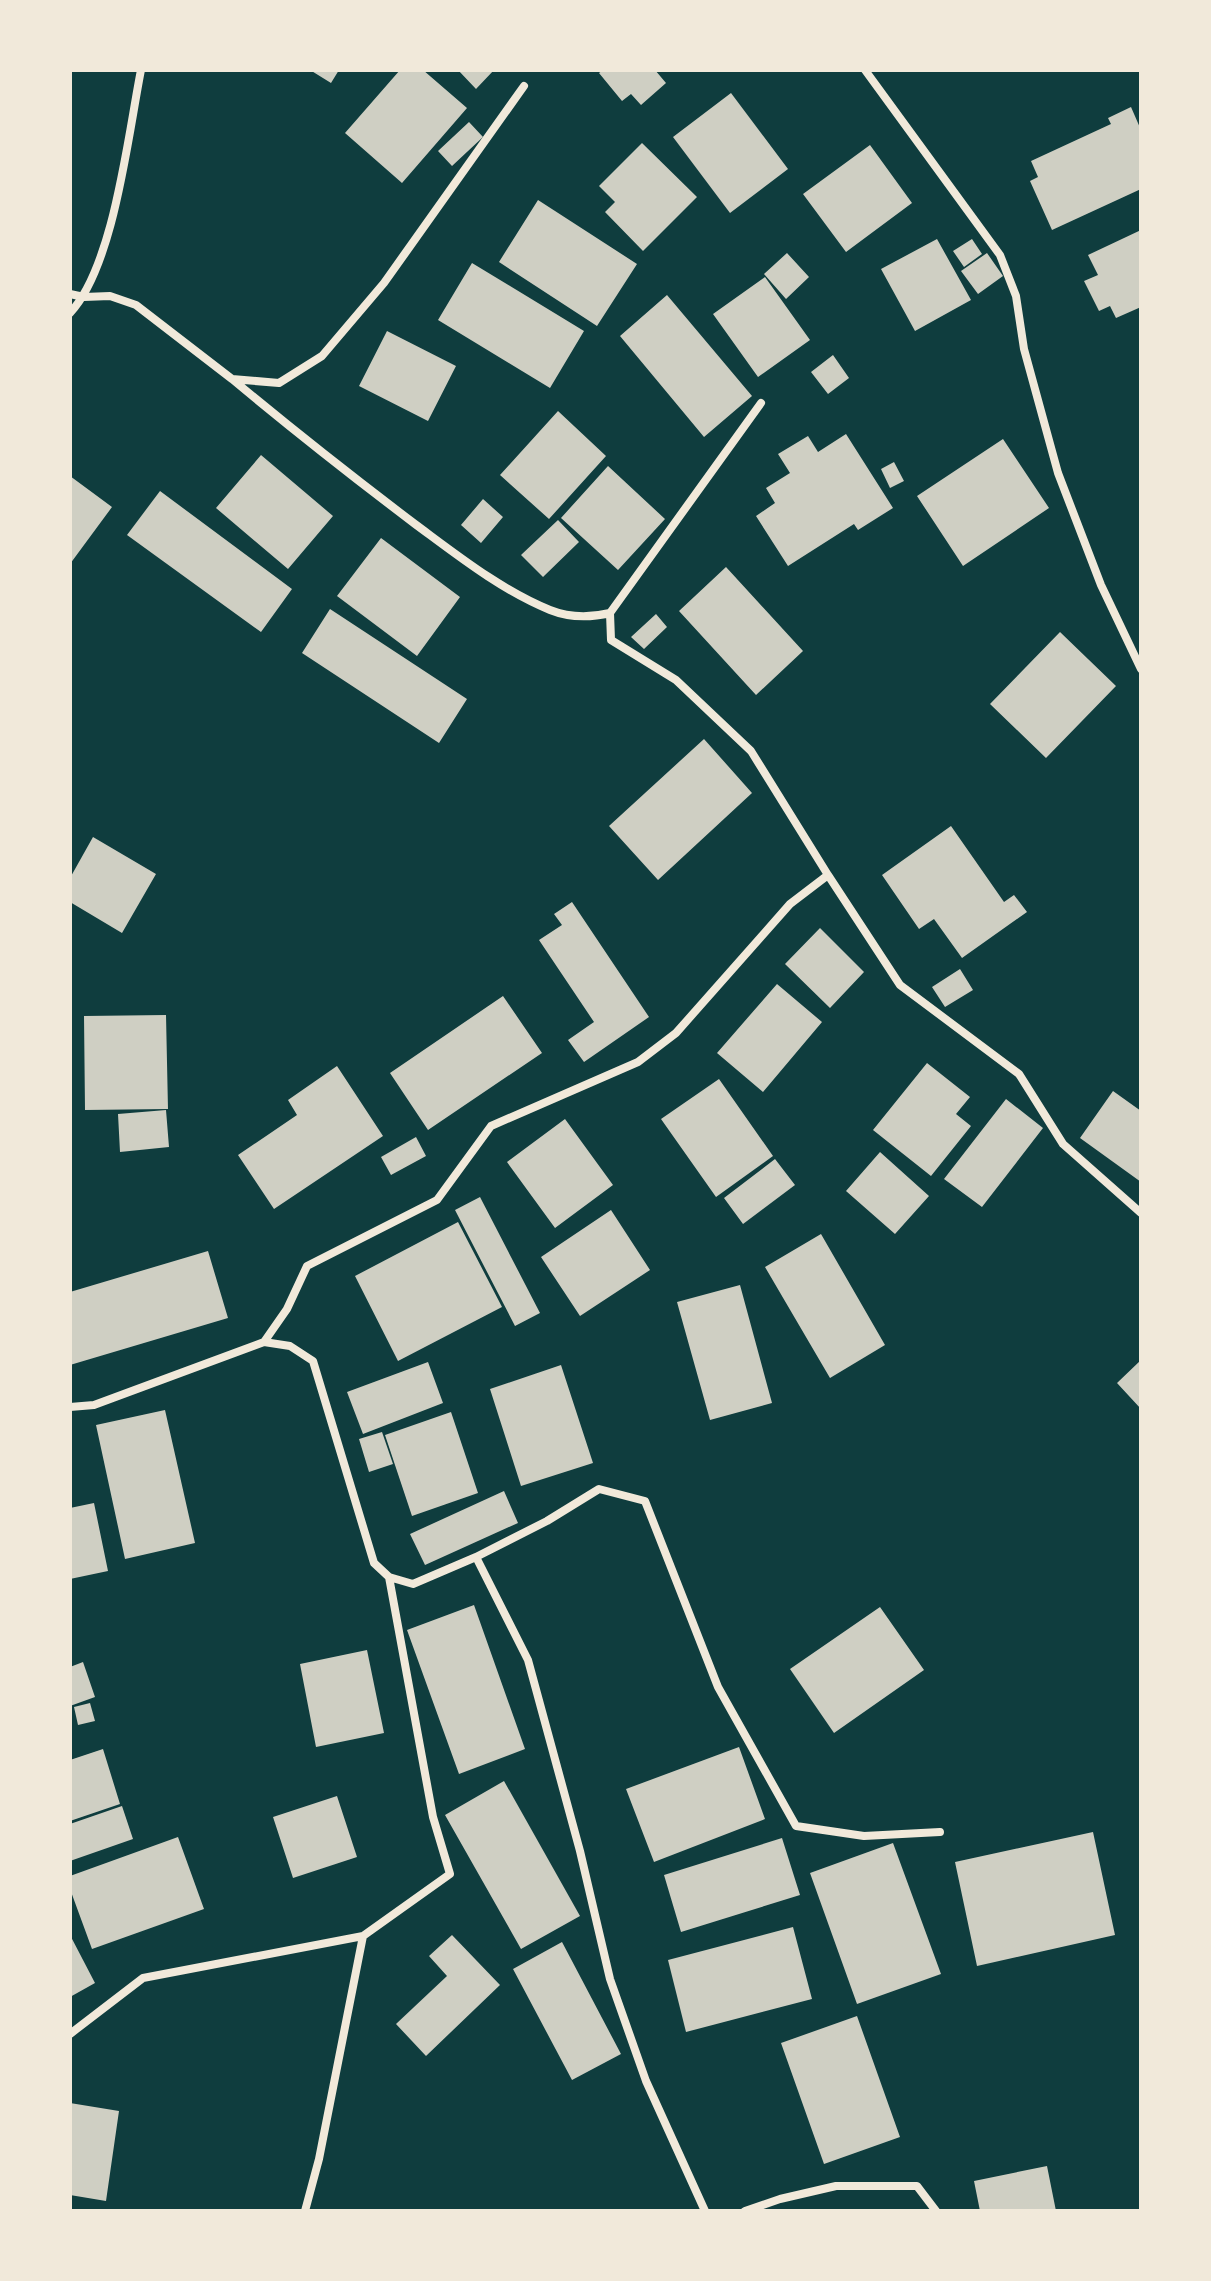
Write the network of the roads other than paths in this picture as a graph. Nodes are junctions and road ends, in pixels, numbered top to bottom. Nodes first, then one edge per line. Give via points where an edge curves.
1 (141, 70) edge
2 (865, 70) edge
3 (524, 86) dead end
4 (70, 294) edge
5 (84, 297) junction
6 (70, 313) edge
7 (232, 379) junction
8 (761, 403) dead end
9 (610, 613) junction
10 (1141, 669) edge
11 (828, 875) junction
12 (1141, 1213) edge
13 (264, 1342) junction
14 (70, 1407) edge
15 (476, 1557) junction
16 (389, 1577) junction
17 (940, 1832) dead end
18 (363, 1936) junction
19 (70, 2034) edge
20 (305, 2211) edge
21 (705, 2211) edge
22 (745, 2211) edge
23 (936, 2211) edge

1 - 5 street via 112,220
2 - 10 street via 1000,255 1016,296 1024,349 1058,473 1101,585
3 - 7 street via 384,283 322,356 279,383
4 - 5 street
5 - 6 street
5 - 7 street via 110,296 136,305
7 - 9 street via 452,552 522,597 552,611 587,618
8 - 9 street
9 - 11 street via 611,640 676,680 751,751
11 - 12 street via 900,985 1019,1074 1063,1144
11 - 13 street via 790,904 676,1033 638,1062 491,1126 437,1200 307,1266
13 - 14 street via 94,1405
13 - 16 street via 290,1346 313,1361 374,1563
15 - 16 street via 413,1584
15 - 17 street via 599,1489 645,1501 718,1687 796,1826 864,1836
15 - 21 street via 528,1660 610,1979 646,2081
16 - 18 street via 433,1817 450,1874
18 - 19 street via 143,1978
18 - 20 street
22 - 23 street via 836,2186 917,2186

